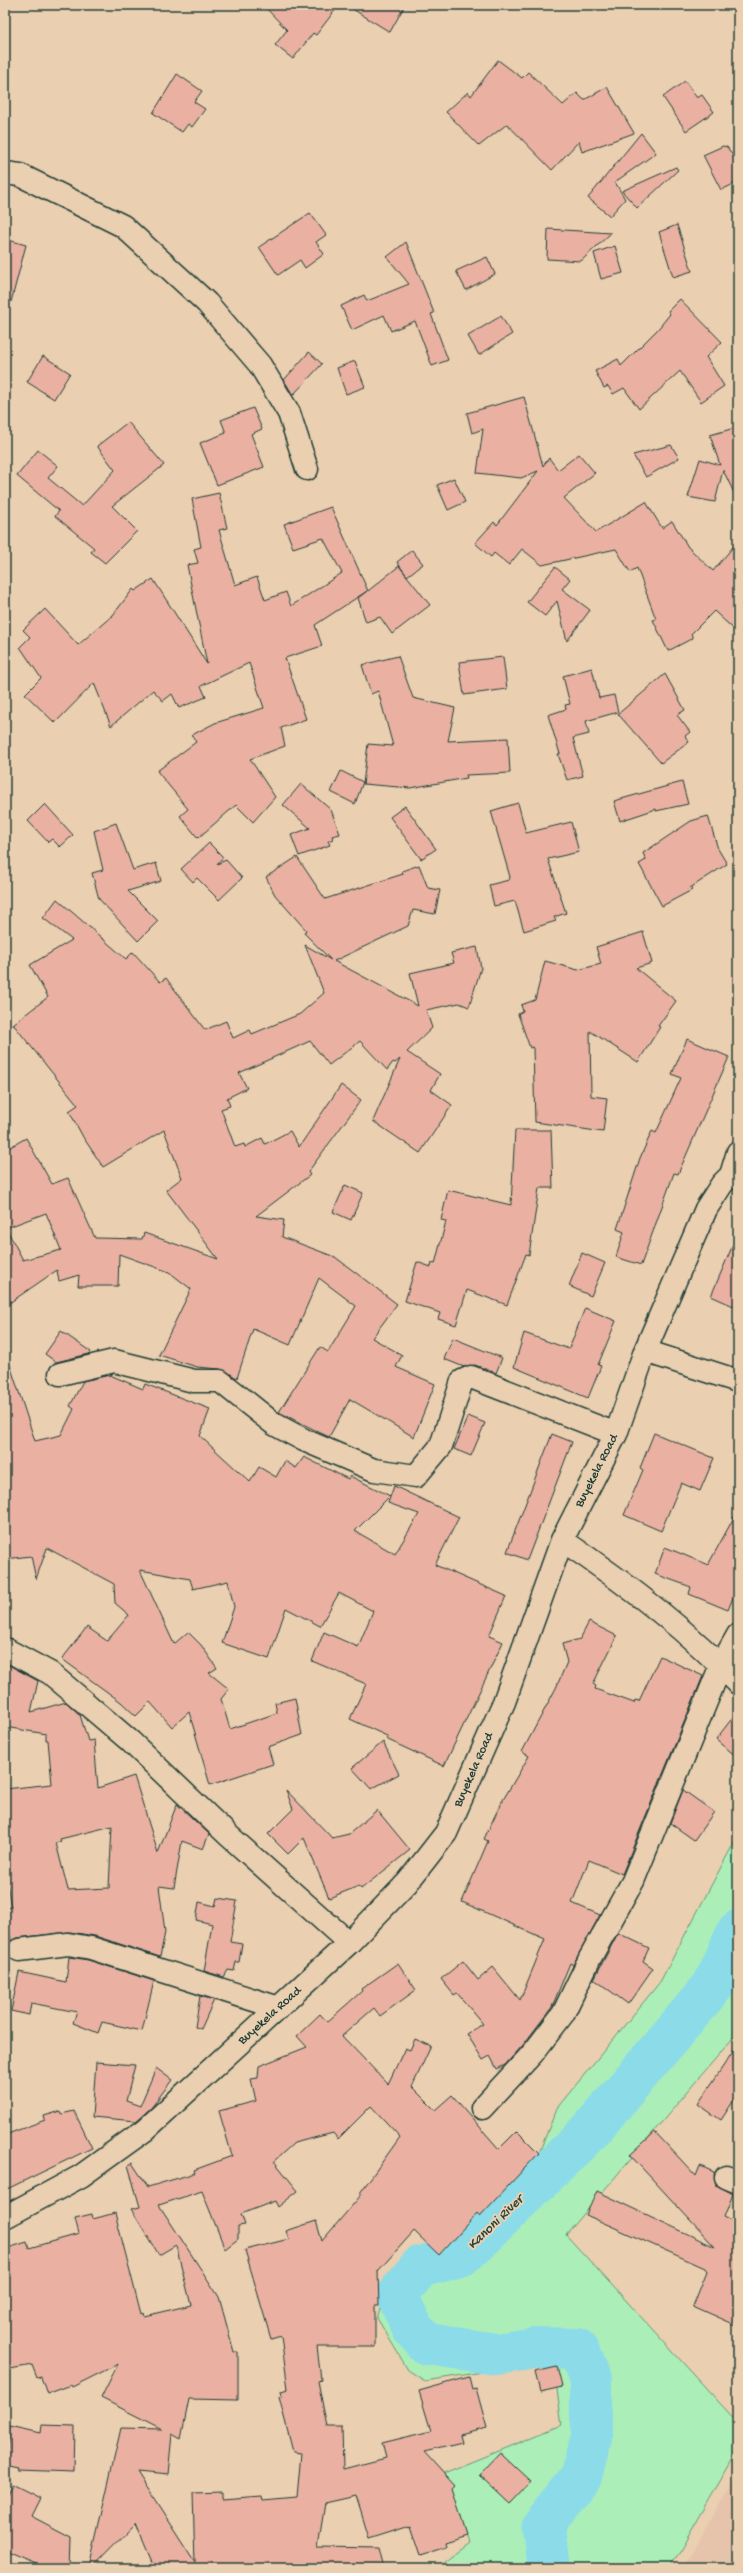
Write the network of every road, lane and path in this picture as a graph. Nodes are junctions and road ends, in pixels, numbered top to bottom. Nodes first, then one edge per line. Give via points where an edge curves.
1 (5, 173) edge
2 (307, 469) dead end
3 (738, 1152) edge
4 (735, 1174) edge
5 (645, 1351) junction
6 (60, 1374) dead end
7 (738, 1381) edge
8 (616, 1434) junction
9 (562, 1540) junction
10 (738, 1635) edge
11 (5, 1649) edge
12 (721, 1665) junction
13 (738, 1683) edge
14 (349, 1943) junction
15 (19, 1950) dead end
16 (279, 2008) junction
17 (482, 2108) dead end
18 (5, 2217) edge

1 - 2 street via 20,175 123,226 207,303 260,365 288,413
3 - 4 street
4 - 5 street, Buyekela Road via 722,1184 706,1209
5 - 7 street
5 - 8 street, Buyekela Road
6 - 8 street via 114,1361 194,1381 220,1382 274,1424 304,1440 374,1470 416,1476 441,1446 462,1381 471,1377
8 - 9 street, Buyekela Road
9 - 12 street via 603,1567
9 - 14 street, Buyekela Road via 504,1702 446,1833 407,1883
10 - 12 street
11 - 14 street via 50,1674 130,1741 228,1835
12 - 13 street
12 - 17 street via 633,1880 562,2014 533,2053
14 - 16 street, Buyekela Road
15 - 16 street via 68,1944 91,1948
16 - 18 street, Buyekela Road via 145,2130 80,2176

